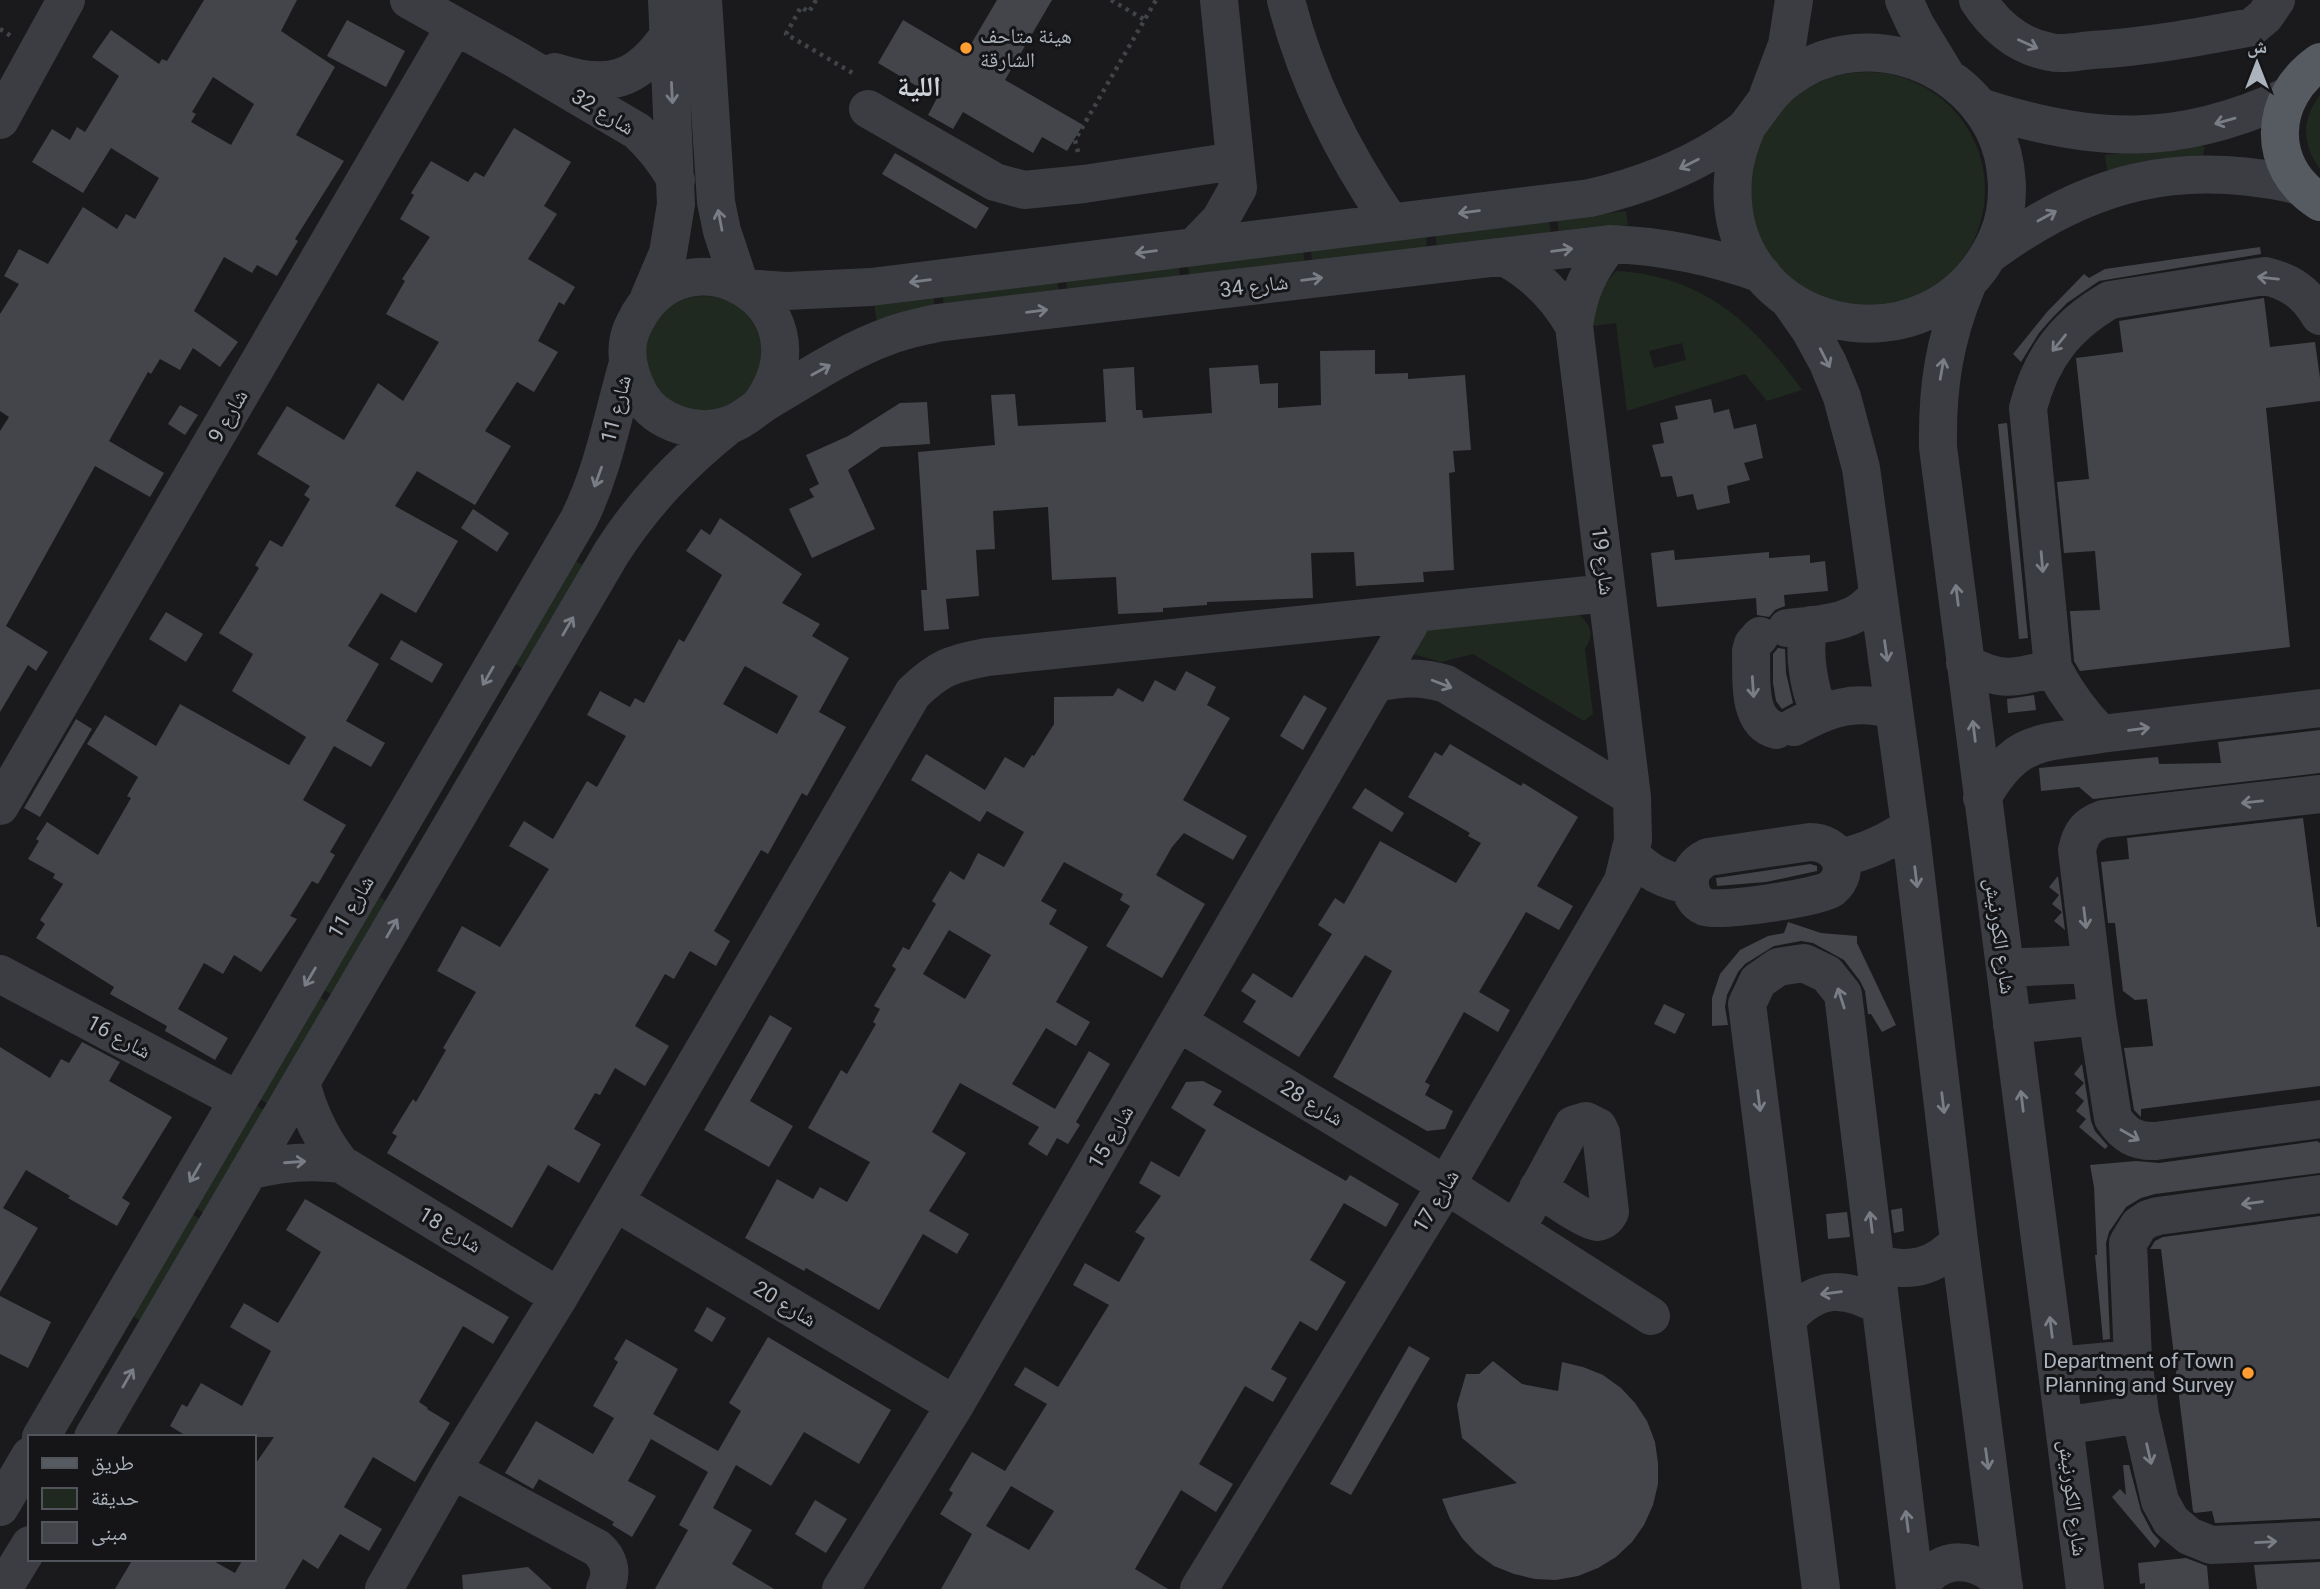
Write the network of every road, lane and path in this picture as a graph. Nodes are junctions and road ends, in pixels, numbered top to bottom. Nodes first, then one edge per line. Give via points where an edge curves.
1 (66, 0) edge
2 (409, 0) edge
3 (703, 0) edge
4 (816, 0) edge
5 (1111, 0) edge
6 (1156, 0) edge
7 (1219, 0) edge
8 (1286, 0) edge
9 (1794, 0) edge
10 (1904, 0) edge
11 (1978, 0) edge
12 (2276, 0) edge
13 (668, 17) edge
14 (1144, 20) junction
15 (455, 26) junction
16 (517, 60) junction
17 (2320, 62) edge
18 (1946, 75) junction
19 (862, 92) joint
20 (1768, 95) junction
21 (2288, 96) junction
22 (1980, 107) junction
23 (0, 120) edge
24 (1747, 127) junction
25 (1236, 174) junction
26 (676, 180) junction
27 (1084, 184) junction
28 (2310, 194) edge
29 (1390, 222) junction
30 (1297, 234) junction
31 (1610, 244) junction
32 (1195, 246) junction
33 (1990, 254) junction
34 (1504, 257) junction
35 (1762, 274) junction
36 (1967, 285) junction
37 (743, 287) junction
38 (649, 298) junction
39 (1789, 300) junction
40 (2320, 316) edge
41 (1574, 326) junction
42 (628, 363) junction
43 (761, 404) junction
44 (728, 426) junction
45 (1608, 593) junction
46 (1878, 593) junction
47 (1416, 613) junction
48 (1334, 622) junction
49 (1786, 630) junction
50 (1965, 663) junction
51 (2053, 668) junction
52 (1376, 683) junction
53 (2320, 708) edge
54 (1894, 710) junction
55 (464, 717) junction
56 (1797, 723) junction
57 (2101, 734) junction
58 (2320, 794) edge
59 (1632, 797) junction
60 (1982, 798) junction
61 (0, 806) edge
62 (1910, 826) junction
63 (1630, 854) junction
64 (1839, 858) junction
65 (1689, 885) junction
66 (413, 892) junction
67 (2090, 964) junction
68 (2005, 968) junction
69 (0, 974) edge
70 (2097, 1016) junction
71 (1178, 1022) junction
72 (2012, 1025) junction
73 (301, 1082) junction
74 (238, 1100) junction
75 (2320, 1119) edge
76 (341, 1164) junction
77 (249, 1171) junction
78 (1446, 1185) junction
79 (1538, 1188) dead end
80 (2320, 1194) edge
81 (615, 1202) junction
82 (1516, 1230) junction
83 (1959, 1241) junction
84 (1876, 1263) junction
85 (559, 1297) junction
86 (1880, 1306) junction
87 (1651, 1316) dead end
88 (1787, 1319) junction
89 (2133, 1359) junction
90 (2056, 1366) junction
91 (63, 1399) junction
92 (955, 1405) junction
93 (2140, 1414) junction
94 (2064, 1426) junction
95 (42, 1435) edge
96 (64, 1435) edge
97 (94, 1435) edge
98 (28, 1458) edge
99 (452, 1470) junction
100 (28, 1505) edge
101 (0, 1507) edge
102 (2320, 1540) edge
103 (28, 1543) edge
104 (28, 1548) edge
105 (2004, 1588) edge
106 (3, 1589) edge
107 (384, 1589) edge
108 (605, 1589) edge
109 (841, 1589) edge
110 (1199, 1589) edge
111 (1821, 1589) edge
112 (1917, 1589) edge
113 (2085, 1589) edge

1 - 23 street
2 - 15 street, شارع 32
37 -> 3 street via 716,202
4 - 19 path via 809,12 801,7 786,34
5 - 14 path
6 - 14 path
7 - 25 street
8 - 29 street via 1322,107
9 - 20 street via 1787,45
10 - 18 street
11 -> 12 street via 2006,33 2052,53 2119,48 2252,27
13 - 16 street, شارع 32 via 645,63 622,78 594,82
13 -> 26 street
14 - 27 path via 1075,140
15 - 16 street, شارع 32
15 - 61 street, شارع 9
16 - 26 street, شارع 32 via 637,131 653,145
17 - 21 main road
18 - 20 street via 1895,54 1840,55 1789,77
18 - 22 street
19 - 27 street via 1004,186 1024,190
20 - 24 street
21 -> 22 street via 2223,122 2154,134 2095,134 2049,127
21 - 28 main road via 2280,122 2286,163
22 - 33 street via 2002,154 2007,179 2006,205
24 -> 29 street via 1690,163 1618,191
24 - 35 street via 1737,151 1732,202 1747,252
25 - 27 street
25 - 30 street via 1264,215
25 - 32 street via 1220,220
26 - 38 street via 667,253
33 -> 28 street via 2074,202 2137,181 2203,174 2269,179
29 - 30 street
30 - 32 street
34 -> 31 street, شارع 34
31 - 35 street, شارع 34 via 1672,248
31 - 41 street, شارع 19 via 1581,290
32 -> 37 street via 871,287 786,291
33 - 36 street
34 - 41 street, شارع 19 via 1549,291
43 -> 34 street, شارع 34 via 862,347 937,323
35 - 39 street
36 - 39 street via 1912,319 1881,325 1849,324 1818,316
50 -> 36 street, شارع الكورنيش via 1937,414 1945,348
37 - 38 street via 712,278 683,279
37 - 43 street via 771,316 781,352 779,371
38 - 42 street via 631,328
39 -> 46 street via 1828,363 1853,432
40 -> 51 street via 2298,288 2265,276 2110,300 2070,328 2055,347 2038,376 2028,408
41 - 45 street, شارع 19
42 - 44 street via 633,382 655,412 690,428
42 -> 55 street, شارع 11 via 590,498
43 - 44 street
66 -> 44 street via 628,528 663,483
45 - 47 street
45 - 59 street, شارع 19
46 - 49 street via 1850,618
46 -> 54 street
47 - 48 street
47 - 52 street, شارع 15
48 - 52 street via 1347,627 1367,646
48 - 81 street via 987,657 952,663 932,675 913,693
49 - 56 street via 1806,645 1812,691
49 -> 56 street via 1753,644 1755,711 1764,724
50 - 51 street via 2003,677
60 -> 50 street, شارع الكورنيش
51 - 57 street via 2074,703
52 -> 59 street via 1425,678 1446,684
52 - 71 street, شارع 15
57 -> 53 street
54 - 56 street via 1861,704 1837,707
54 - 62 street
55 - 66 street via 478,730 478,743 418,848 411,869
55 -> 74 street, شارع 11
57 - 60 street via 2033,745 2003,766
58 -> 67 street via 2090,824 2080,835 2077,850
59 - 63 street, شارع 17
60 - 68 street, شارع الكورنيش
62 - 64 street via 1877,847
62 -> 83 street
63 - 65 street via 1663,879
63 - 78 street, شارع 17 via 1623,881
64 - 65 street via 1819,842 1708,857 1694,868
64 - 65 street via 1841,875 1823,894 1713,910 1697,902
73 -> 66 street
67 - 68 street
67 - 70 street
68 - 72 street, شارع الكورنيش
69 - 74 street, شارع 16
70 - 72 street
70 -> 75 street via 2113,1118 2130,1137 2156,1141
71 - 78 street, شارع 28
71 - 92 street, شارع 15
90 -> 72 street, شارع الكورنيش
73 - 76 street, شارع 18 via 316,1126
73 - 77 street
74 -> 91 street, شارع 11
77 -> 76 street, شارع 18 via 295,1161
76 - 85 street, شارع 18
97 -> 77 street
78 - 82 street, شارع 28
78 - 110 street, شارع 17
79 - 82 street
80 -> 89 street via 2158,1216 2139,1225 2129,1243
81 - 85 street
81 - 92 street, شارع 20
82 - 87 street, شارع 28
83 - 84 street via 1942,1257 1921,1267 1898,1269
83 -> 105 street
84 - 86 street
84 -> 88 street via 1843,994 1827,974 1804,963 1779,967 1758,981 1747,1004
85 - 99 street
86 -> 88 street via 1847,1292 1830,1292 1814,1296
112 -> 86 street
88 - 111 street
89 - 90 street
89 - 93 street
90 - 94 street, شارع الكورنيش
91 - 95 street, شارع 11
91 - 96 street via 68,1420
92 - 109 street, شارع 15
93 - 94 street
93 -> 102 street via 2160,1501 2171,1521 2189,1536 2211,1545
94 - 113 street, شارع الكورنيش
98 - 101 street
99 - 107 street
99 - 108 street via 597,1548 610,1567
100 - 103 street via 24,1522
104 - 106 street
105 - 112 street via 1983,1567 1955,1563 1931,1573

